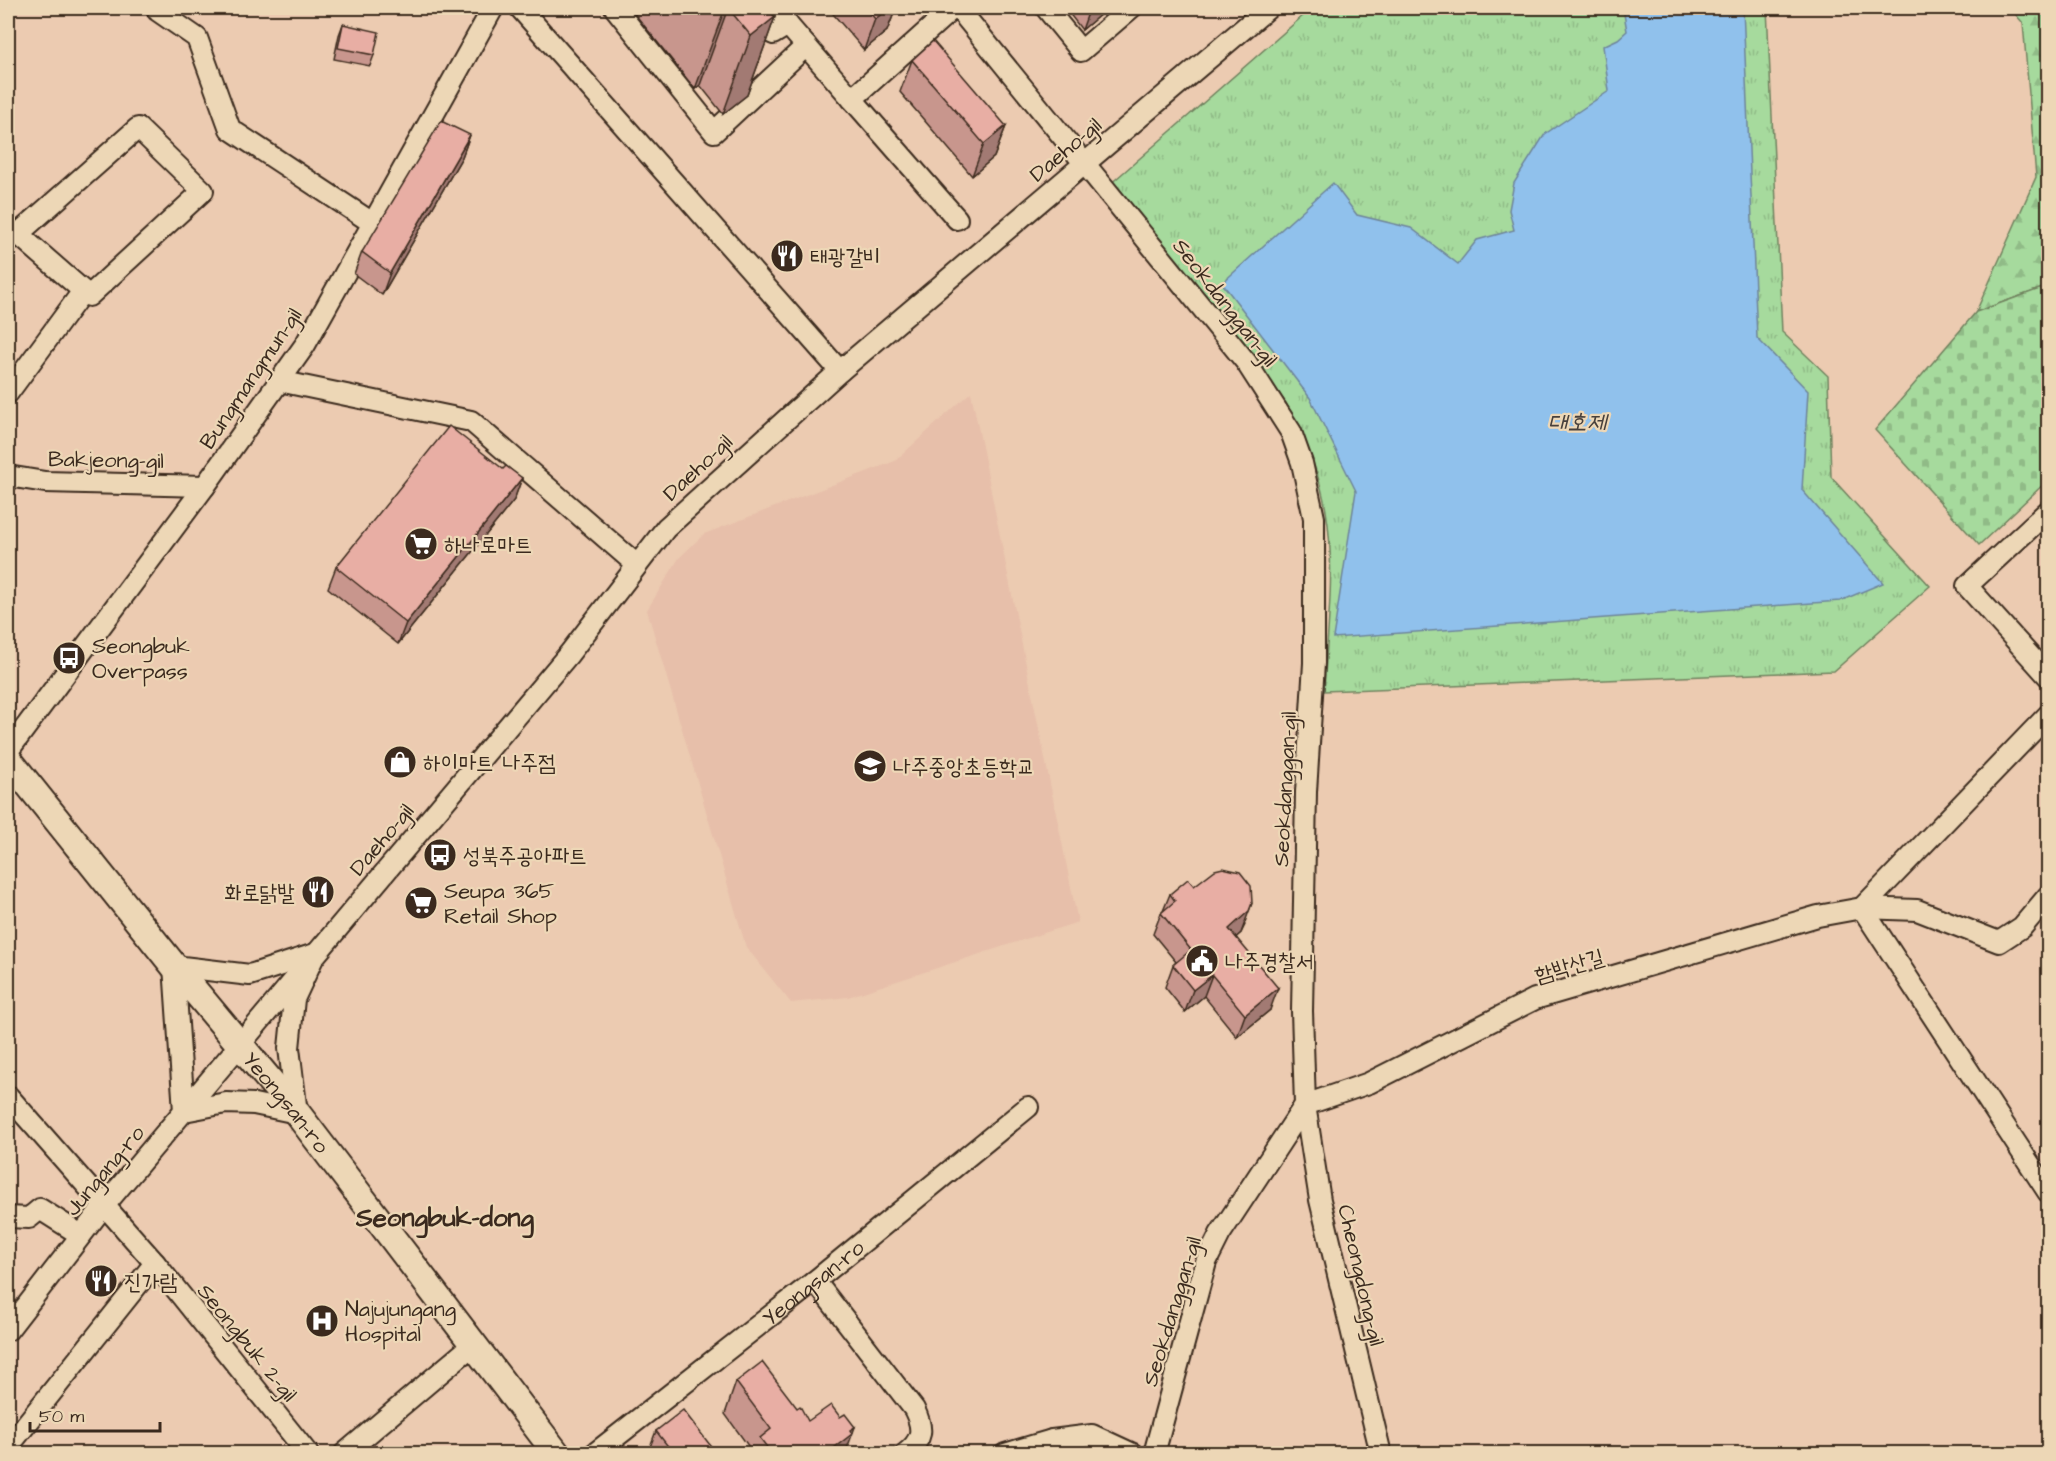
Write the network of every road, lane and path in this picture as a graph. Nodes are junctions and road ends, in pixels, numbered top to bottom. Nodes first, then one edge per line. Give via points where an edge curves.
1 (493, 8) edge
2 (520, 8) edge
3 (615, 8) edge
4 (753, 8) edge
5 (775, 8) edge
6 (953, 8) edge
7 (958, 8) edge
8 (1046, 8) edge
9 (1131, 8) edge
10 (1268, 8) edge
11 (158, 11) dead end
12 (788, 25) junction
13 (806, 45) junction
14 (852, 99) junction
15 (1084, 164) junction
16 (957, 219) dead end
17 (374, 224) junction
18 (83, 291) junction
19 (840, 371) junction
20 (279, 381) junction
21 (8, 393) edge
22 (8, 476) edge
23 (205, 486) junction
24 (2049, 511) edge
25 (637, 565) junction
26 (2049, 676) edge
27 (2049, 715) edge
28 (8, 751) edge
29 (8, 759) edge
30 (2049, 896) edge
31 (1862, 908) junction
32 (315, 954) junction
33 (174, 966) junction
34 (241, 1042) junction
35 (8, 1096) edge
36 (1305, 1106) junction
37 (1029, 1107) dead end
38 (184, 1111) junction
39 (297, 1113) junction
40 (2049, 1192) edge
41 (103, 1207) junction
42 (8, 1217) edge
43 (81, 1235) junction
44 (155, 1263) junction
45 (814, 1281) junction
46 (8, 1330) edge
47 (474, 1344) junction
48 (8, 1447) edge
49 (1050, 1447) edge
50 (911, 1449) edge
51 (308, 1454) edge
52 (344, 1454) edge
53 (557, 1454) edge
54 (594, 1454) edge
55 (1005, 1454) edge
56 (1133, 1454) edge
57 (1154, 1454) edge
58 (1381, 1454) edge

1 - 17 street, Bungmangmun-gil
2 - 19 street
3 - 13 street via 714,132
4 - 12 street via 773,33
5 - 12 street
6 - 14 street
7 - 15 street, Seokdanggan-gil
8 - 9 street via 1082,51
10 - 15 street, Daeho-gil
11 - 17 street via 197,38 230,129
12 - 13 street
13 - 14 street
14 - 16 street
15 - 19 street, Daeho-gil
15 - 36 street, Seokdanggan-gil via 1246,362 1291,432 1311,495 1316,561 1306,792 1302,1011
17 - 20 street, Bungmangmun-gil via 305,345
18 - 18 street via 89,296 203,191 138,128 18,234
18 - 21 street
19 - 25 street, Daeho-gil via 674,521
20 - 23 street, Bungmangmun-gil
20 - 25 street via 471,422
22 - 23 street, Bakjeong-gil via 45,482
23 - 28 street, Bungmangmun-gil
24 - 26 street via 1967,586
25 - 32 street, Daeho-gil via 568,654
27 - 31 street
29 - 33 main road, Yeongsan-ro
30 - 31 street, 함박산길 via 2022,927 1999,942 1917,910
31 - 36 street, 함박산길 via 1818,916 1535,999 1369,1083
31 - 40 street
32 - 33 street via 250,975
32 - 34 street, Daeho-gil
32 - 39 street via 294,999 289,1048
33 - 34 main road, Yeongsan-ro
33 - 38 street
34 - 38 street, Jungang-ro
34 - 39 main road, Yeongsan-ro
35 - 41 street, Seongbuk 2-gil
36 - 57 street, Seokdanggan-gil via 1220,1234 1206,1262
36 - 58 street, Cheongdong-gil via 1323,1211
37 - 45 street, Yeongsan-ro
38 - 39 street via 226,1103
38 - 41 street, Jungang-ro
39 - 47 main road, Yeongsan-ro
41 - 43 street, Jungang-ro
41 - 44 street, Seongbuk 2-gil
42 - 43 street via 29,1218 40,1209
43 - 46 street, Jungang-ro
44 - 48 street
44 - 51 street, Seongbuk 2-gil
45 - 50 street via 914,1409 922,1424
45 - 54 street, Yeongsan-ro
47 - 52 street
47 - 53 main road, Yeongsan-ro
49 - 55 street
49 - 56 street via 1092,1436

